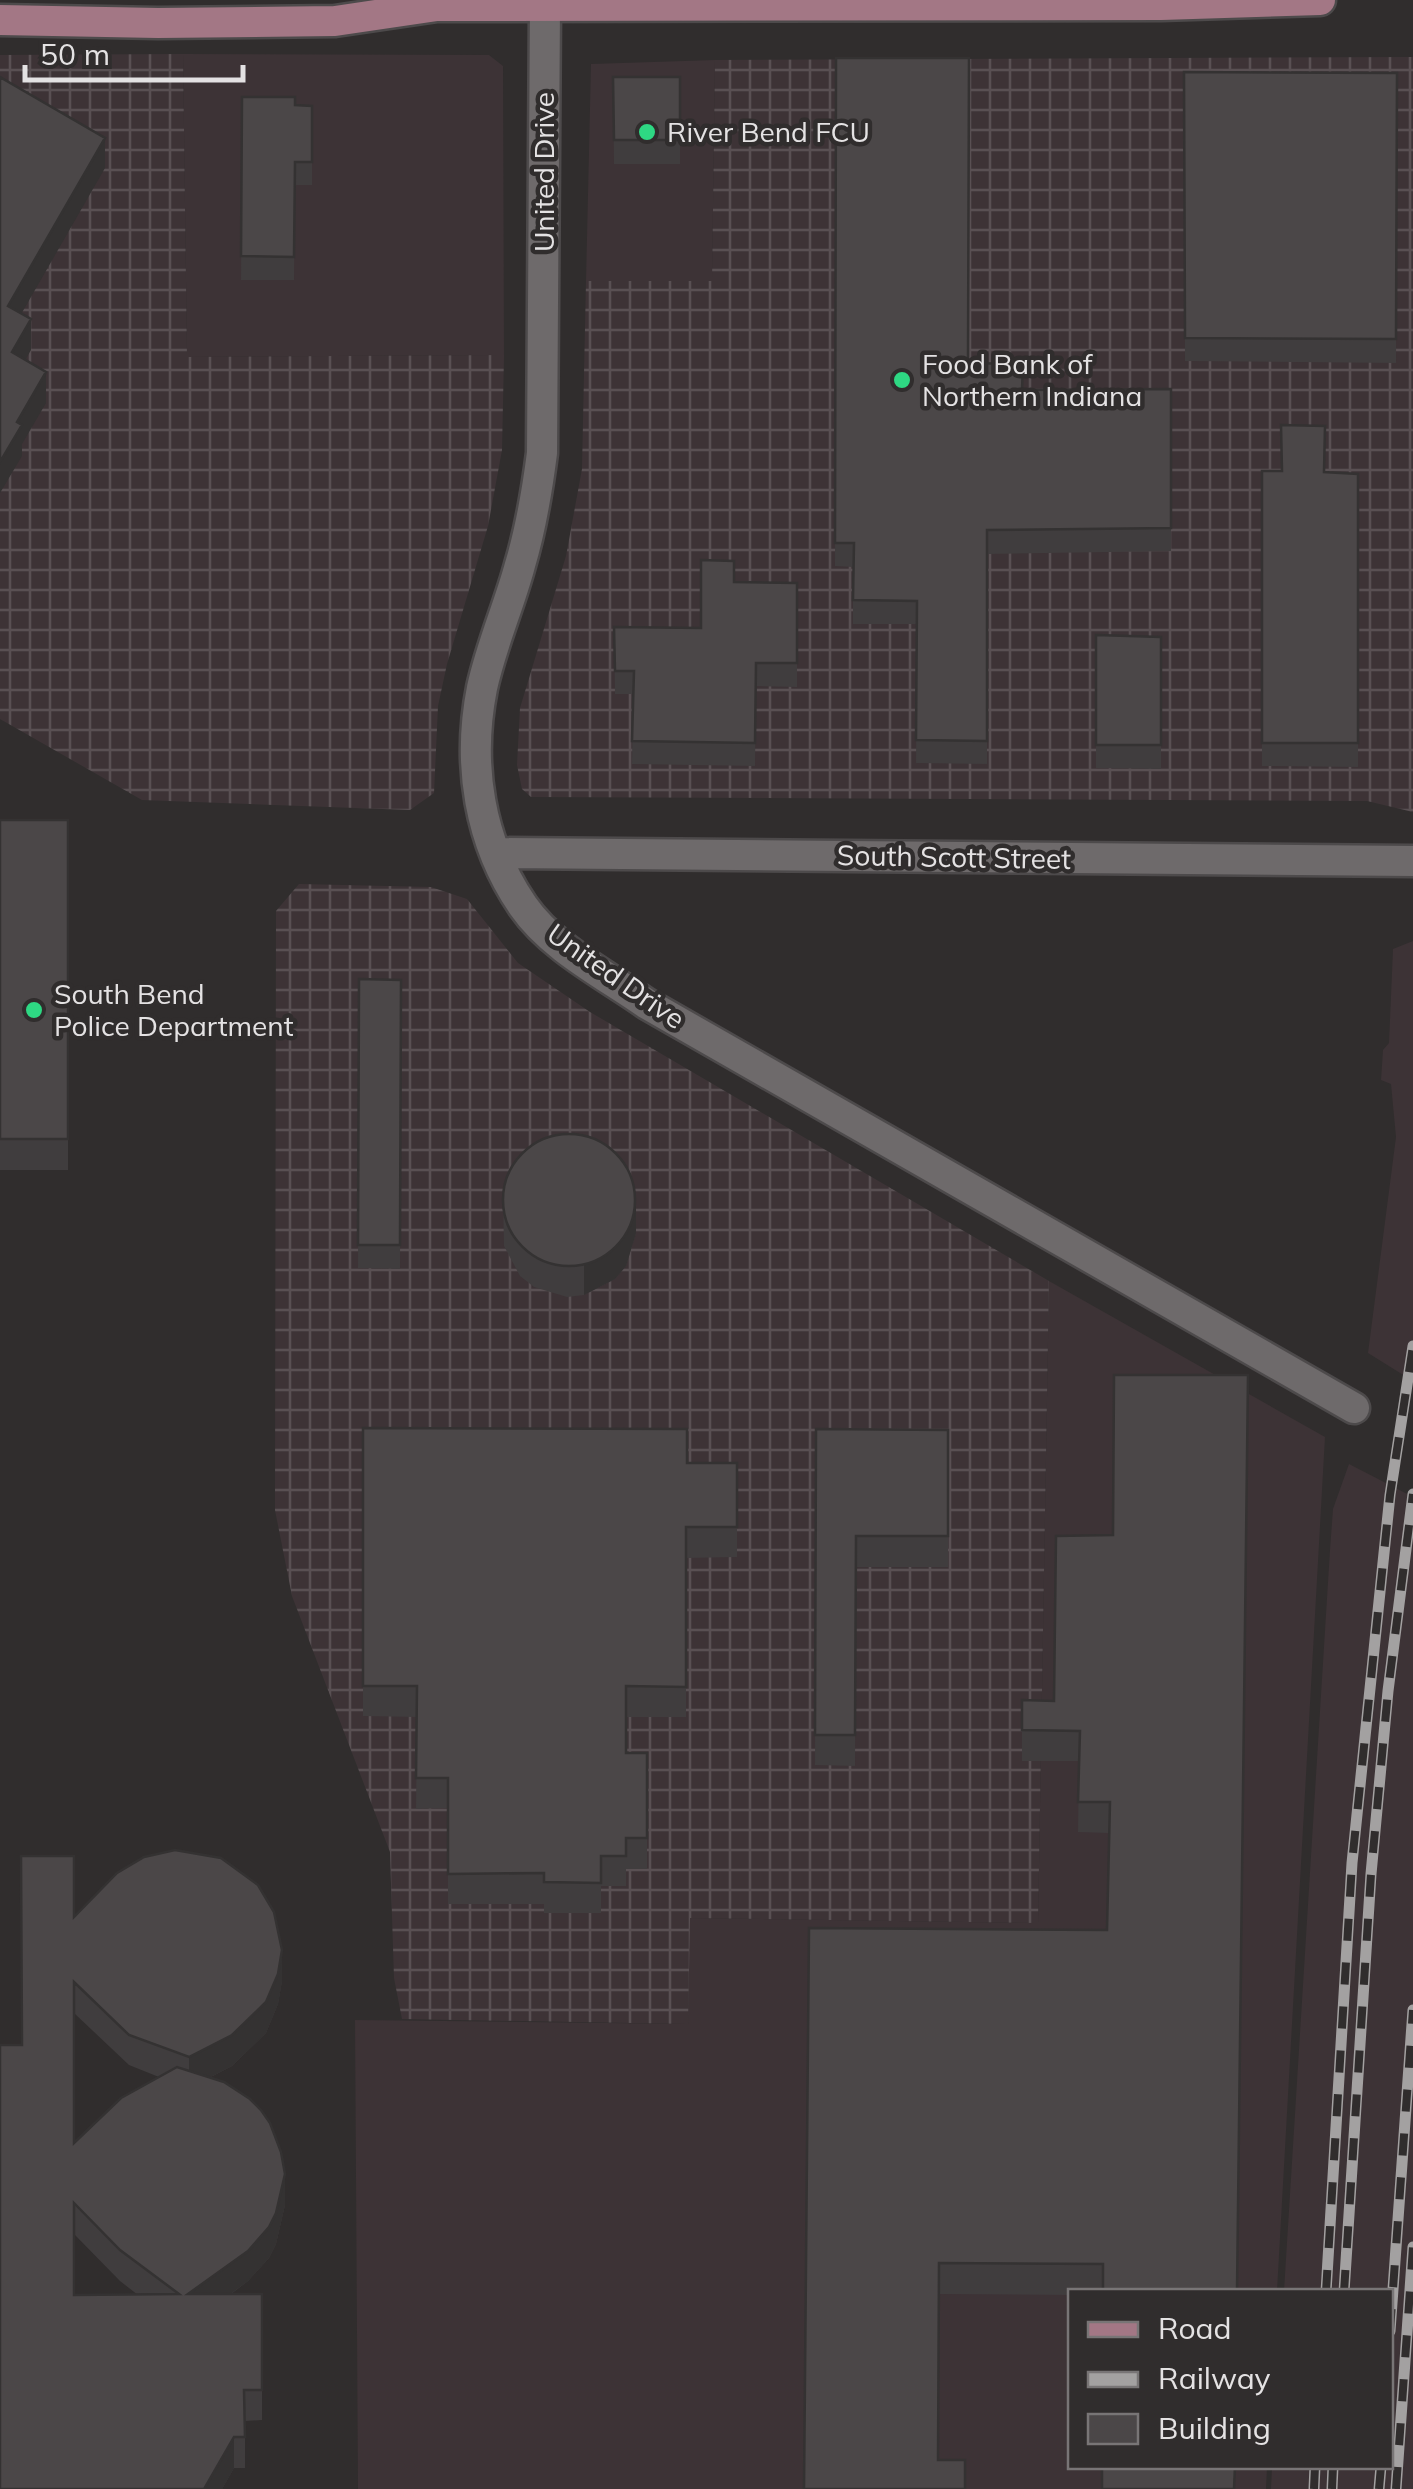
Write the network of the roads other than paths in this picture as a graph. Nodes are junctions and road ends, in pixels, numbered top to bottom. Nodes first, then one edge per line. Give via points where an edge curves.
1 (402, 0) edge
2 (1320, 0) edge
3 (1132, 2) edge
4 (437, 6) junction
5 (545, 6) junction
6 (0, 20) edge
7 (495, 853) junction
8 (1413, 861) edge
9 (1354, 1408) dead end

1 - 4 main road
2 - 3 main road
3 - 5 main road
4 - 5 main road
4 - 6 main road via 334,21
5 - 7 street, United Drive via 542,454 535,510 475,735 480,809
7 - 8 street, South Scott Street
7 - 9 street, United Drive via 524,907 561,945 648,1004

